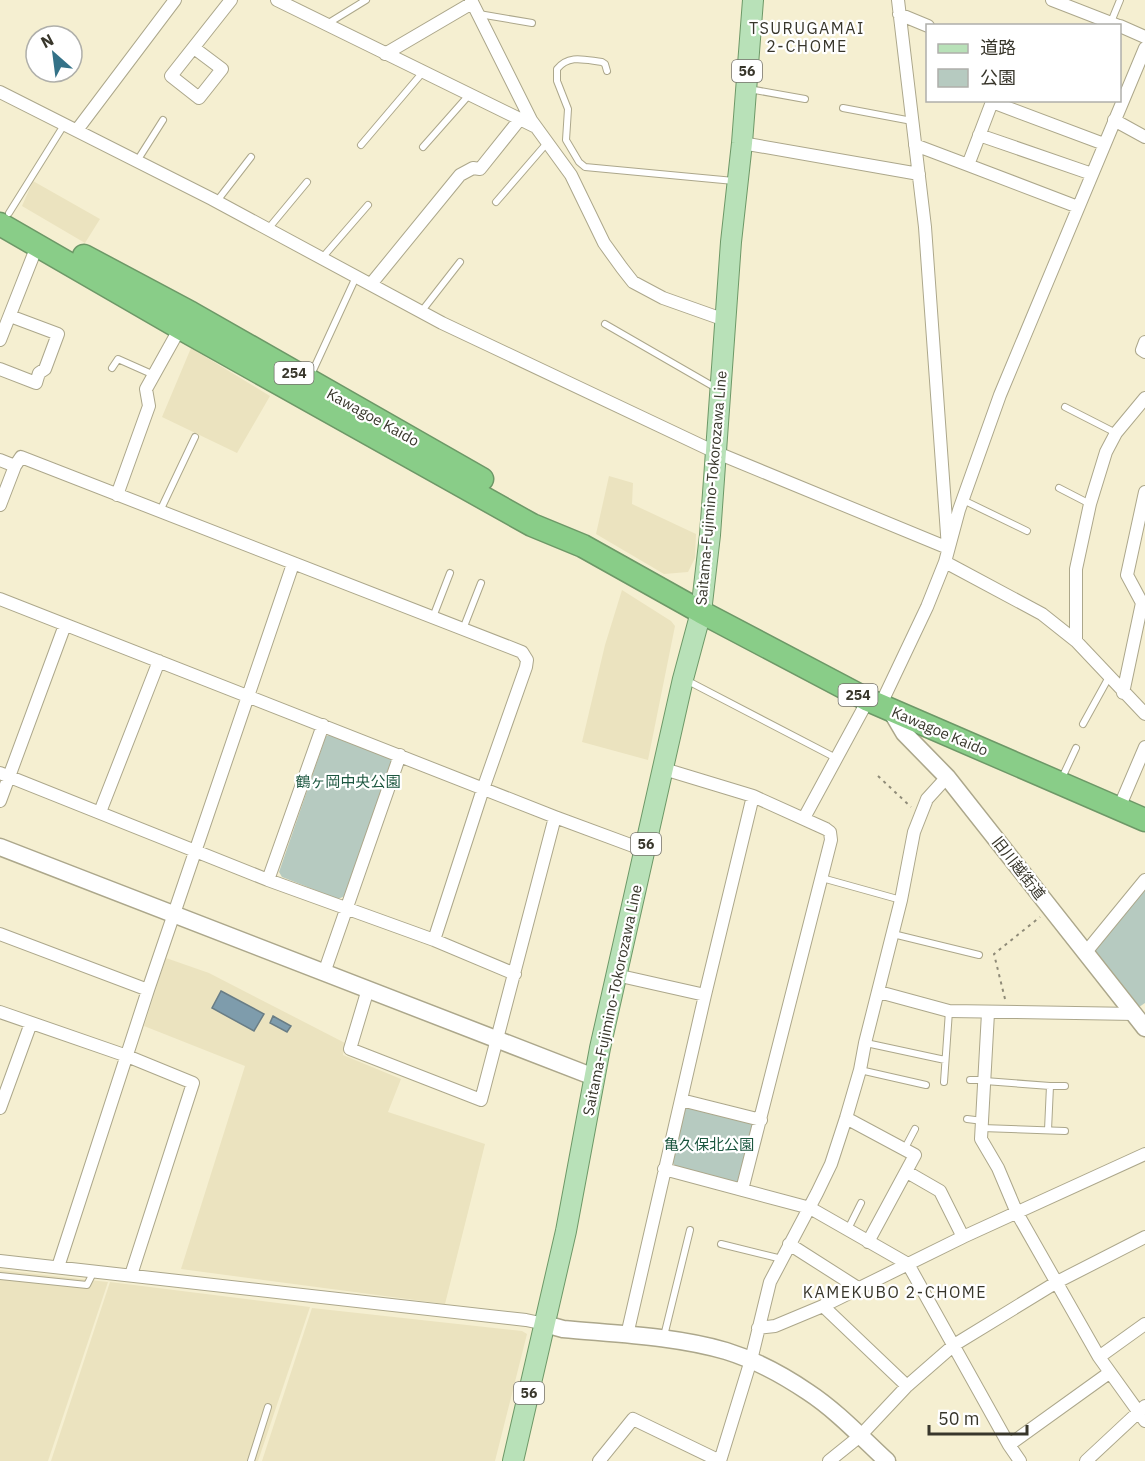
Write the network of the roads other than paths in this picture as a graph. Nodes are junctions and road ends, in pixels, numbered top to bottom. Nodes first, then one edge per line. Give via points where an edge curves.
1 (175, 0) edge
2 (231, 0) edge
3 (277, 0) edge
4 (366, 0) edge
5 (753, 0) edge
6 (898, 0) edge
7 (1052, 0) edge
8 (1120, 0) edge
9 (295, 3) edge
10 (1075, 4) edge
11 (474, 6) edge
12 (899, 14) junction
13 (532, 23) dead end
14 (326, 24) junction
15 (1116, 24) edge
16 (926, 25) edge
17 (1121, 26) edge
18 (1145, 37) edge
19 (194, 48) dead end
20 (1144, 52) edge
21 (385, 54) junction
22 (607, 71) dead end
23 (423, 72) junction
24 (746, 88) junction
25 (0, 92) edge
26 (469, 94) junction
27 (1122, 95) edge
28 (805, 99) dead end
29 (1120, 102) edge
30 (843, 108) dead end
31 (520, 119) junction
32 (163, 120) dead end
33 (1114, 120) junction
34 (912, 121) junction
35 (65, 124) junction
36 (535, 126) junction
37 (77, 130) junction
38 (980, 135) junction
39 (1145, 137) edge
40 (547, 143) junction
41 (742, 143) junction
42 (1104, 144) junction
43 (361, 145) dead end
44 (915, 145) junction
45 (423, 147) dead end
46 (251, 157) dead end
47 (137, 160) junction
48 (968, 165) junction
49 (919, 174) junction
50 (1092, 174) junction
51 (737, 181) junction
52 (307, 182) dead end
53 (217, 201) junction
54 (496, 202) dead end
55 (368, 205) dead end
56 (1078, 207) junction
57 (3, 215) edge
58 (268, 229) junction
59 (37, 246) junction
60 (322, 258) junction
61 (460, 262) dead end
62 (356, 276) junction
63 (371, 284) junction
64 (421, 312) junction
65 (10, 316) junction
66 (725, 320) junction
67 (605, 324) dead end
68 (180, 328) junction
69 (0, 340) edge
70 (1145, 342) edge
71 (1145, 352) edge
72 (112, 368) dead end
73 (0, 369) edge
74 (154, 376) junction
75 (308, 381) junction
76 (720, 390) junction
77 (1145, 398) edge
78 (1065, 407) dead end
79 (1116, 433) junction
80 (195, 437) dead end
81 (716, 452) junction
82 (0, 460) edge
83 (15, 466) junction
84 (1059, 488) dead end
85 (117, 495) junction
86 (1144, 498) edge
87 (962, 499) junction
88 (1090, 504) junction
89 (0, 505) edge
90 (160, 512) junction
91 (1028, 531) dead end
92 (583, 546) junction
93 (948, 548) junction
94 (945, 562) junction
95 (293, 564) junction
96 (450, 573) dead end
97 (481, 583) dead end
98 (0, 599) edge
99 (1143, 602) edge
100 (701, 612) junction
101 (433, 617) junction
102 (65, 625) junction
103 (464, 630) junction
104 (1076, 641) junction
105 (1140, 642) edge
106 (159, 661) junction
107 (1109, 677) junction
108 (683, 679) junction
109 (1123, 693) junction
110 (248, 698) junction
111 (880, 706) junction
112 (1145, 714) edge
113 (1083, 724) dead end
114 (323, 725) junction
115 (1145, 747) edge
116 (1076, 748) dead end
117 (400, 755) junction
118 (836, 758) junction
119 (664, 769) junction
120 (4, 775) edge
121 (947, 777) junction
122 (1060, 783) junction
123 (483, 789) junction
124 (753, 796) junction
125 (0, 801) edge
126 (1119, 808) junction
127 (100, 812) junction
128 (555, 817) junction
129 (804, 818) junction
130 (1145, 820) edge
131 (0, 847) edge
132 (195, 849) junction
133 (644, 850) junction
134 (822, 878) junction
135 (268, 880) junction
136 (1145, 880) edge
137 (901, 900) junction
138 (347, 907) junction
139 (174, 914) junction
140 (0, 934) edge
141 (893, 934) junction
142 (434, 940) junction
143 (1086, 952) junction
144 (980, 955) dead end
145 (324, 973) junction
146 (515, 974) junction
147 (616, 975) junction
148 (368, 989) junction
149 (148, 990) junction
150 (879, 992) junction
151 (705, 995) junction
152 (949, 1011) junction
153 (0, 1012) edge
154 (988, 1013) junction
155 (1140, 1021) edge
156 (31, 1023) junction
157 (497, 1040) junction
158 (865, 1042) junction
159 (127, 1056) junction
160 (945, 1060) junction
161 (860, 1070) junction
162 (594, 1077) junction
163 (970, 1080) dead end
164 (985, 1081) junction
165 (945, 1082) dead end
166 (926, 1085) dead end
167 (1050, 1086) junction
168 (1065, 1086) dead end
169 (681, 1100) junction
170 (0, 1108) edge
171 (846, 1118) junction
172 (967, 1119) dead end
173 (761, 1120) junction
174 (982, 1124) junction
175 (915, 1129) dead end
176 (1048, 1131) junction
177 (1065, 1131) dead end
178 (905, 1148) junction
179 (1145, 1154) edge
180 (664, 1169) junction
181 (907, 1172) junction
182 (742, 1190) junction
183 (861, 1203) dead end
184 (810, 1208) junction
185 (1017, 1213) junction
186 (690, 1230) dead end
187 (848, 1230) junction
188 (1145, 1236) edge
189 (963, 1237) junction
190 (868, 1242) junction
191 (721, 1244) dead end
192 (789, 1245) junction
193 (782, 1258) junction
194 (0, 1261) edge
195 (908, 1264) junction
196 (58, 1267) junction
197 (94, 1271) junction
198 (130, 1275) junction
199 (0, 1276) edge
200 (1057, 1282) junction
201 (858, 1288) junction
202 (823, 1306) junction
203 (546, 1324) junction
204 (1145, 1324) edge
205 (758, 1328) junction
206 (627, 1335) junction
207 (663, 1340) junction
208 (954, 1345) junction
209 (1099, 1358) junction
210 (751, 1360) junction
211 (1109, 1373) junction
212 (907, 1386) junction
213 (268, 1407) dead end
214 (1143, 1413) edge
215 (860, 1436) junction
216 (1009, 1445) junction
217 (251, 1461) edge
218 (513, 1461) edge
219 (599, 1461) edge
220 (720, 1461) edge
221 (829, 1461) edge
222 (887, 1461) edge
223 (1020, 1461) edge
224 (1086, 1461) edge

1 - 37 street
2 - 19 street
3 - 9 street
4 - 14 lane
5 - 24 main road, Saitama-Fujimino-Tokorozawa Line / 56
6 - 12 street
7 - 10 street
8 - 15 lane
9 - 14 street
10 - 15 street
11 - 13 lane
11 - 21 street
11 - 36 street
12 - 16 street
12 - 34 street
14 - 21 street
17 - 18 street
20 - 27 street
21 - 23 street
22 - 51 lane via 602,62 577,59 564,62 557,69 557,81 568,108 566,140 579,162 585,167
23 - 26 street
23 - 43 lane
24 - 28 lane
24 - 41 main road, Saitama-Fujimino-Tokorozawa Line / 56
25 - 35 street
26 - 31 street
26 - 45 lane
29 - 33 street
30 - 34 lane
31 - 36 street
31 - 63 street via 480,169 460,175
32 - 47 lane
33 - 39 street
33 - 42 street
34 - 44 street
35 - 37 street
35 - 57 lane
36 - 40 street
37 - 47 street
38 - 42 street via 992,102
38 - 48 street
38 - 50 street
40 - 54 lane
40 - 66 street via 571,175 604,243 633,282 663,298
41 - 49 street
41 - 51 main road, Saitama-Fujimino-Tokorozawa Line / 56
42 - 50 street
44 - 48 street
44 - 49 street
46 - 53 lane
47 - 53 street
48 - 56 street
49 - 93 street
50 - 56 street
51 - 66 main road, Saitama-Fujimino-Tokorozawa Line / 56
52 - 58 lane
53 - 58 street
55 - 60 lane
56 - 87 street via 1000,395
57 - 59 highway, Kawagoe Kaido / 254
57 - 75 highway, Kawagoe Kaido / 254 via 191,313
58 - 60 street
59 - 65 street
59 - 68 highway, Kawagoe Kaido / 254
60 - 62 street
61 - 64 lane
62 - 63 street
62 - 75 lane
63 - 64 street
64 - 81 street
65 - 69 street
65 - 73 street via 58,334 36,383
66 - 76 main road, Saitama-Fujimino-Tokorozawa Line / 56
67 - 76 lane
68 - 74 street
68 - 92 highway, Kawagoe Kaido / 254 via 532,525
70 - 71 street
72 - 74 lane via 118,359
74 - 85 street via 146,389 149,406
75 - 92 highway, Kawagoe Kaido / 254 via 538,513
76 - 81 main road, Saitama-Fujimino-Tokorozawa Line / 56
77 - 79 street
78 - 79 lane
79 - 88 street
80 - 90 lane
81 - 93 street
81 - 100 main road, Saitama-Fujimino-Tokorozawa Line / 56
82 - 83 street
83 - 85 street via 21,457
83 - 89 street
84 - 88 lane
85 - 90 street
86 - 99 street via 1127,575
87 - 91 lane
87 - 93 street
88 - 104 street via 1076,569
90 - 95 street
92 - 100 highway, Kawagoe Kaido / 254
93 - 94 street
94 - 104 street via 1042,614
94 - 111 street
95 - 101 street
95 - 110 street
96 - 101 lane
97 - 103 lane
98 - 102 street
99 - 105 street
100 - 108 main road, Saitama-Fujimino-Tokorozawa Line / 56
100 - 111 highway, Kawagoe Kaido / 254
101 - 103 street
102 - 106 street
102 - 120 street
103 - 123 street via 522,652 527,660
104 - 107 street
105 - 109 street
106 - 110 street
106 - 127 street
107 - 109 street
107 - 113 lane
108 - 118 lane
108 - 119 main road, Saitama-Fujimino-Tokorozawa Line / 56
109 - 112 street
110 - 114 street
110 - 132 street
111 - 118 street
111 - 121 street, 旧川越街道
111 - 122 highway, Kawagoe Kaido / 254
114 - 117 street
114 - 135 street
115 - 126 street
116 - 122 lane
117 - 123 street
117 - 138 street
118 - 129 street
119 - 124 street
119 - 133 main road, Saitama-Fujimino-Tokorozawa Line / 56
120 - 125 street
120 - 127 street
121 - 137 street via 927,799 914,832
121 - 143 street, 旧川越街道
122 - 126 highway, Kawagoe Kaido / 254
123 - 128 street
123 - 142 street
124 - 129 street
124 - 151 street
126 - 130 highway, Kawagoe Kaido / 254
127 - 132 street
128 - 133 street
128 - 146 street
129 - 134 street via 830,832
131 - 139 street
132 - 135 street
132 - 139 street
133 - 147 main road, Saitama-Fujimino-Tokorozawa Line / 56
134 - 137 lane
134 - 173 street
135 - 138 street
136 - 143 street
137 - 141 street
138 - 142 street
138 - 145 street
139 - 145 street
139 - 149 street
140 - 149 street
141 - 144 lane
141 - 150 street
142 - 146 street
143 - 155 street, 旧川越街道
145 - 148 street
146 - 157 street
147 - 151 street
147 - 162 main road, Saitama-Fujimino-Tokorozawa Line / 56
148 - 157 street
148 - 157 street via 350,1049 481,1100
149 - 159 street
150 - 152 street
150 - 158 street
151 - 169 street
152 - 154 street
152 - 160 lane
153 - 156 street
154 - 155 street
154 - 164 street
156 - 159 street
156 - 170 street
157 - 162 street
158 - 160 lane
158 - 161 street
159 - 196 street
159 - 198 street via 193,1084
160 - 165 lane
161 - 166 lane
161 - 171 street
162 - 203 main road, Saitama-Fujimino-Tokorozawa Line / 56
163 - 164 lane
164 - 167 lane
164 - 174 street
167 - 168 lane
167 - 176 lane
169 - 173 street
169 - 180 street
171 - 178 street
171 - 184 street via 831,1164
172 - 174 lane
173 - 182 street
174 - 176 lane
174 - 185 street via 980,1149 998,1168
175 - 178 lane
176 - 177 lane
178 - 181 street via 915,1155
179 - 185 street
180 - 182 street
180 - 206 street
181 - 189 street via 940,1191
181 - 190 street
182 - 184 street
183 - 187 lane
184 - 187 street
184 - 192 street
185 - 189 street
185 - 200 street
186 - 207 lane
187 - 190 street
188 - 200 street
189 - 195 street
190 - 195 street
191 - 193 lane
192 - 193 street
192 - 201 street
193 - 205 street via 770,1282
194 - 196 street
195 - 201 street
195 - 208 street
196 - 197 street
197 - 198 street
197 - 199 lane via 87,1285
198 - 203 street
200 - 208 street
200 - 209 street
201 - 202 street
202 - 205 street via 775,1326
202 - 212 street
203 - 206 street
203 - 218 main road, Saitama-Fujimino-Tokorozawa Line / 56
204 - 209 street
205 - 210 street
206 - 207 street
207 - 210 street via 691,1343
208 - 212 street
208 - 216 street
209 - 211 street
210 - 215 street via 810,1393
210 - 220 street
211 - 214 street
211 - 216 street
212 - 215 street
213 - 217 lane
214 - 224 street
215 - 221 street
215 - 222 street
216 - 223 street
219 - 220 street via 633,1419

